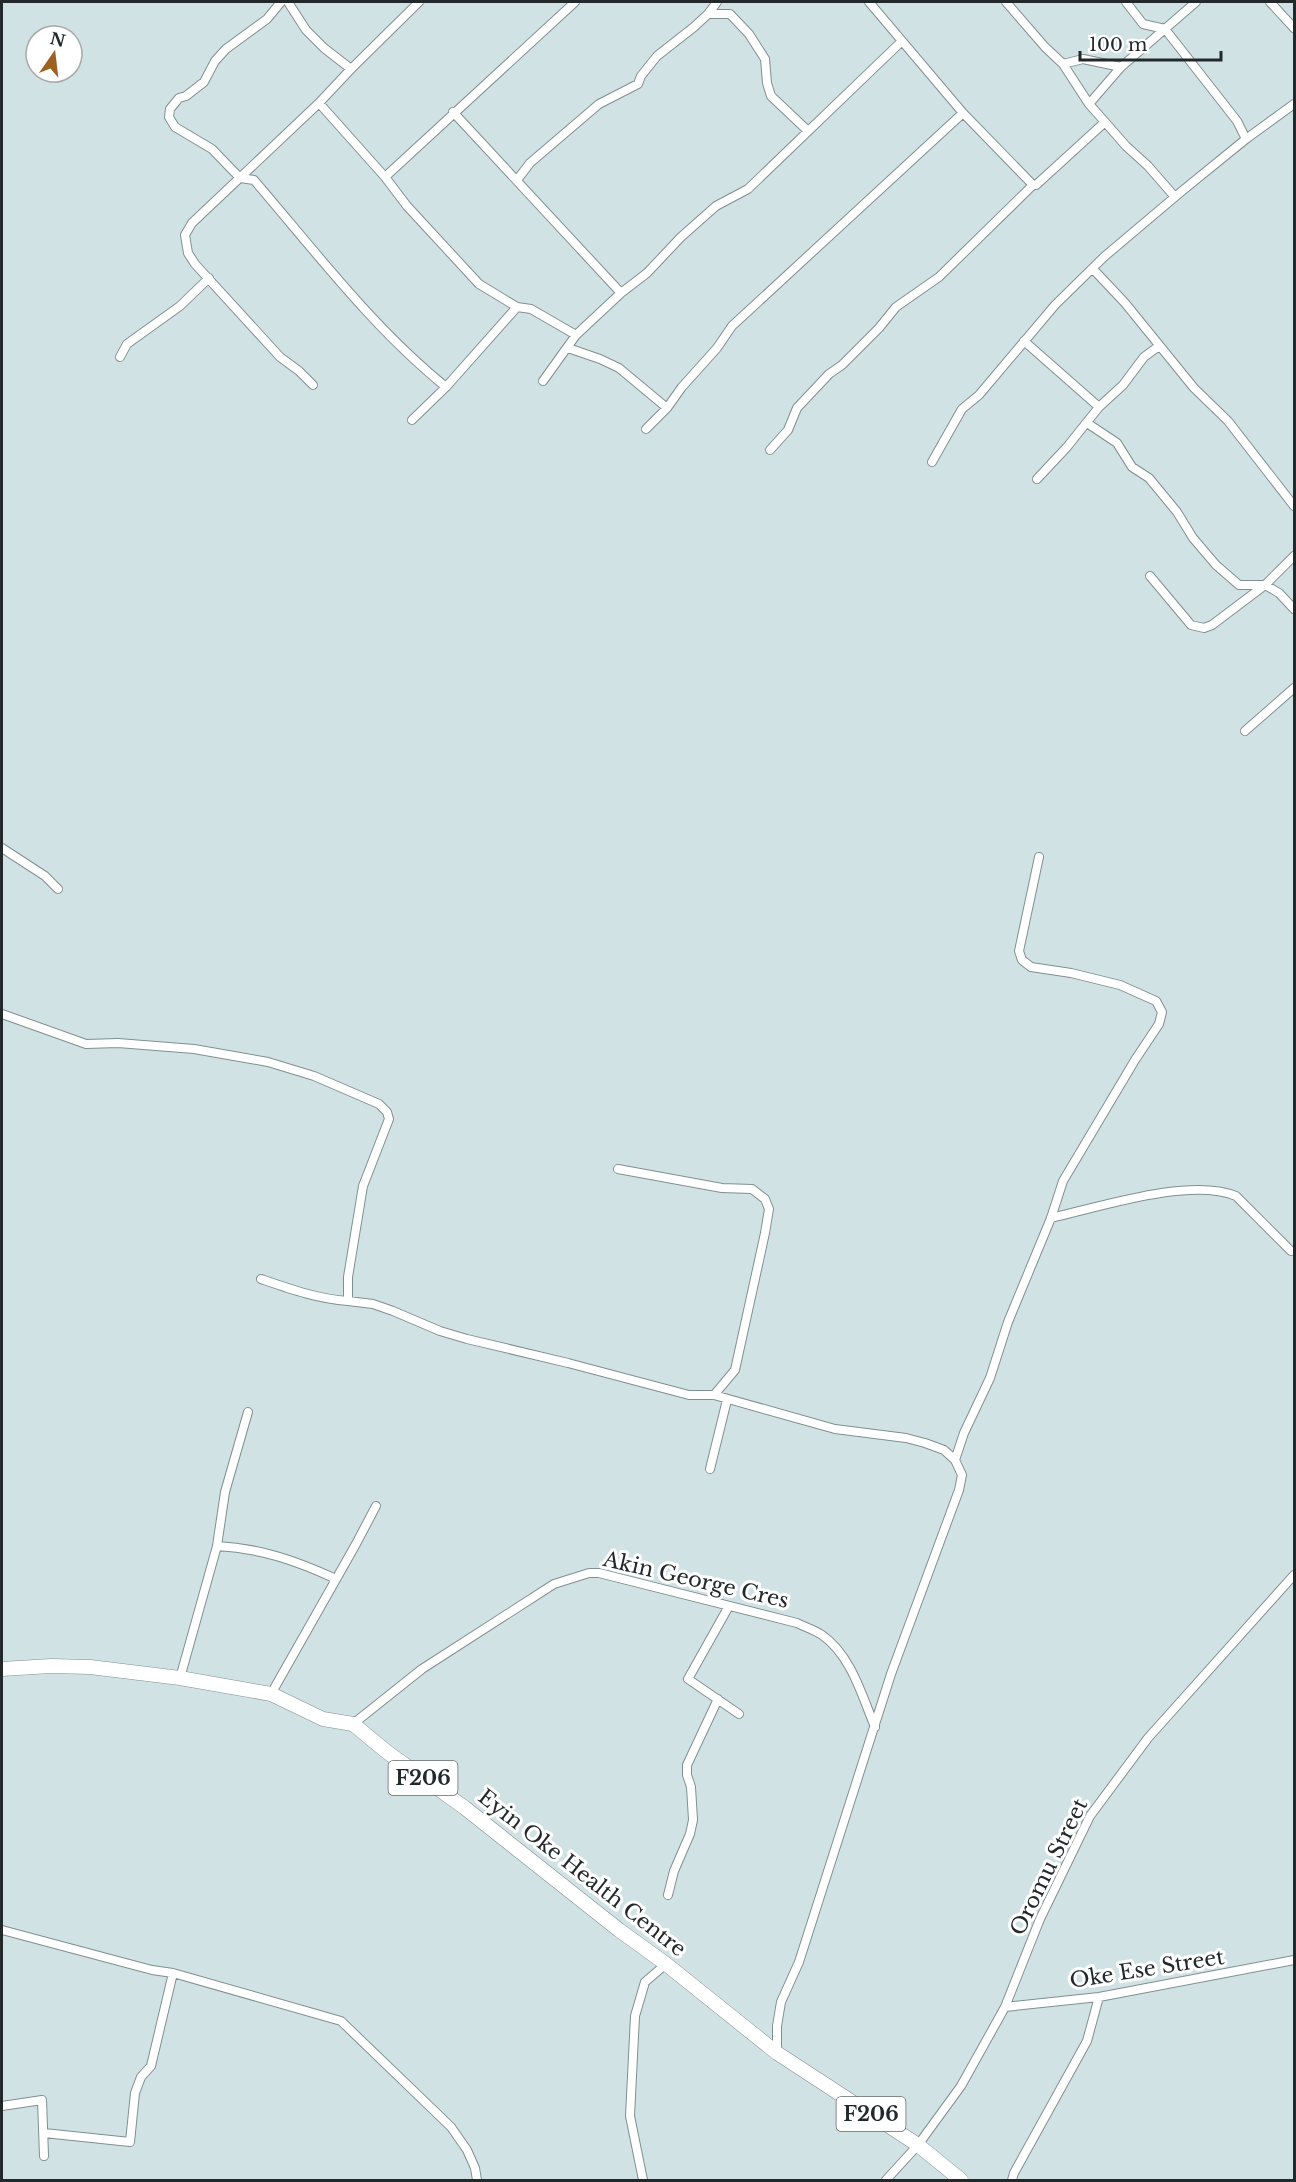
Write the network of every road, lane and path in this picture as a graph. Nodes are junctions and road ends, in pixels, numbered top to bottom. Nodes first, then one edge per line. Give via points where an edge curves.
1 (281, 2) edge
2 (288, 2) edge
3 (419, 2) edge
4 (575, 2) edge
5 (717, 2) edge
6 (869, 2) edge
7 (1006, 2) edge
8 (1126, 2) edge
9 (1196, 2) edge
10 (1270, 2) edge
11 (708, 14) junction
12 (1294, 28) edge
13 (1164, 29) junction
14 (902, 41) junction
15 (1063, 64) junction
16 (1121, 67) junction
17 (351, 69) junction
18 (320, 103) junction
19 (1089, 104) junction
20 (1294, 104) edge
21 (453, 112) junction
22 (963, 113) junction
23 (1105, 122) junction
24 (808, 131) junction
25 (1246, 139) junction
26 (385, 177) junction
27 (240, 178) junction
28 (517, 180) junction
29 (1033, 184) junction
30 (1175, 197) junction
31 (1093, 269) junction
32 (209, 278) junction
33 (621, 293) junction
34 (517, 307) junction
35 (576, 335) junction
36 (1024, 341) junction
37 (1159, 346) junction
38 (568, 348) junction
39 (120, 357) dead end
40 (543, 381) dead end
41 (313, 386) dead end
42 (446, 387) junction
43 (1099, 407) junction
44 (667, 408) junction
45 (412, 420) dead end
46 (1087, 423) junction
47 (646, 429) dead end
48 (770, 450) dead end
49 (932, 462) dead end
50 (1037, 479) dead end
51 (1294, 506) edge
52 (1294, 556) edge
53 (1149, 576) dead end
54 (1265, 585) junction
55 (1294, 609) edge
56 (1294, 688) edge
57 (1245, 731) dead end
58 (2, 848) edge
59 (1039, 857) dead end
60 (58, 889) dead end
61 (2, 1014) edge
62 (618, 1169) dead end
63 (1051, 1218) junction
64 (1291, 1251) dead end
65 (261, 1279) dead end
66 (348, 1301) junction
67 (714, 1395) junction
68 (728, 1400) junction
69 (248, 1412) dead end
70 (956, 1460) junction
71 (710, 1469) dead end
72 (376, 1506) dead end
73 (217, 1546) junction
74 (1294, 1575) edge
75 (336, 1580) junction
76 (729, 1606) junction
77 (2, 1669) edge
78 (180, 1678) junction
79 (271, 1694) junction
80 (718, 1699) junction
81 (739, 1714) dead end
82 (353, 1724) junction
83 (875, 1727) junction
84 (668, 1895) dead end
85 (2, 1930) edge
86 (1294, 1960) edge
87 (666, 1964) junction
88 (173, 1973) junction
89 (1099, 1997) junction
90 (1005, 2007) junction
91 (777, 2053) junction
92 (2, 2106) edge
93 (44, 2133) junction
94 (918, 2145) junction
95 (44, 2156) dead end
96 (477, 2181) edge
97 (643, 2181) edge
98 (885, 2181) edge
99 (961, 2181) edge
100 (1012, 2181) edge

1 - 27 street via 267,19 226,49 204,82 179,98 170,109 169,117 175,127 212,149
2 - 17 street via 306,30
3 - 17 street
4 - 21 street
5 - 11 street
6 - 14 street
7 - 15 street
8 - 13 street via 1143,24
9 - 13 street
10 - 12 street
11 - 24 street via 730,15 748,34 765,59 771,96
11 - 28 street via 657,56 638,84 599,104 530,163
13 - 16 street
13 - 25 street via 1237,121
14 - 22 street
14 - 24 street
15 - 16 street via 1083,59
15 - 19 street
16 - 19 street
17 - 18 street
18 - 26 street
18 - 27 street
19 - 23 street
20 - 25 street
21 - 26 street
21 - 28 street
22 - 29 street
22 - 44 street via 732,326
23 - 29 street
23 - 30 street
24 - 33 street via 748,189 716,206
25 - 30 street
26 - 34 street via 479,285
27 - 32 street via 192,223 185,235 188,253
27 - 42 street via 254,180 356,300 416,364
28 - 33 street
29 - 48 street via 939,277 896,307 829,374 797,408 788,430
30 - 31 street
31 - 36 street
31 - 37 street
32 - 39 street via 180,306 128,344
32 - 41 street via 280,357
33 - 35 street
34 - 35 street via 531,309
34 - 42 street
35 - 38 street
36 - 43 street
36 - 49 street via 979,395 962,409
37 - 43 street
37 - 51 street via 1228,421
38 - 40 street
38 - 44 street via 619,368
42 - 45 street
43 - 46 street
44 - 47 street
46 - 50 street
46 - 54 street via 1117,443 1131,467 1149,478 1216,565 1239,585
52 - 54 street
53 - 54 street via 1191,625 1204,628
54 - 55 street
56 - 57 street
58 - 60 street
59 - 63 street via 1019,951 1022,960 1031,967 1120,985 1156,1001 1162,1012 1159,1024 1063,1181
61 - 66 street via 86,1044 194,1049 268,1062 314,1076 383,1108 389,1119 363,1186 348,1277
62 - 67 street via 722,1188 752,1189 765,1199 769,1209 765,1233 735,1370
63 - 64 street via 1166,1192 1207,1189 1236,1196
63 - 70 street
65 - 66 street via 295,1291
66 - 67 street via 373,1304 467,1339 689,1395
67 - 68 street
68 - 70 street via 835,1429 906,1438 944,1450
68 - 71 street
69 - 73 street via 225,1492
70 - 83 street via 962,1475 959,1490
72 - 75 street
73 - 75 street via 277,1555
73 - 78 street
74 - 90 street, Oromu Street via 1148,1738 1090,1816 1040,1919
75 - 79 street
76 - 80 street via 688,1679
76 - 82 street, Akin George Cres via 599,1573 570,1578 554,1584 422,1669
76 - 83 street, Akin George Cres via 797,1623 823,1635 851,1671
77 - 78 main road via 90,1667
78 - 79 main road
79 - 82 main road via 323,1719
80 - 81 street
80 - 84 street via 687,1765 693,1820
82 - 87 main road, Eyin Oke Health Centre / F206
83 - 91 street via 803,1951 781,2002
85 - 88 street
86 - 89 street, Oke Ese Street
87 - 91 main road, Eyin Oke Health Centre / F206
87 - 97 street via 645,1982 635,2016 630,2116
88 - 93 street via 151,2066 135,2093 130,2142
88 - 96 street via 341,2021 451,2127 467,2150
89 - 90 street, Oke Ese Street
89 - 100 street via 1087,2041
90 - 94 street, Oromu Street via 961,2086
91 - 94 main road, Eyin Oke Health Centre / F206
92 - 93 street via 42,2100
93 - 95 street
94 - 98 street, Oromu Street
94 - 99 main road, Eyin Oke Health Centre / F206

